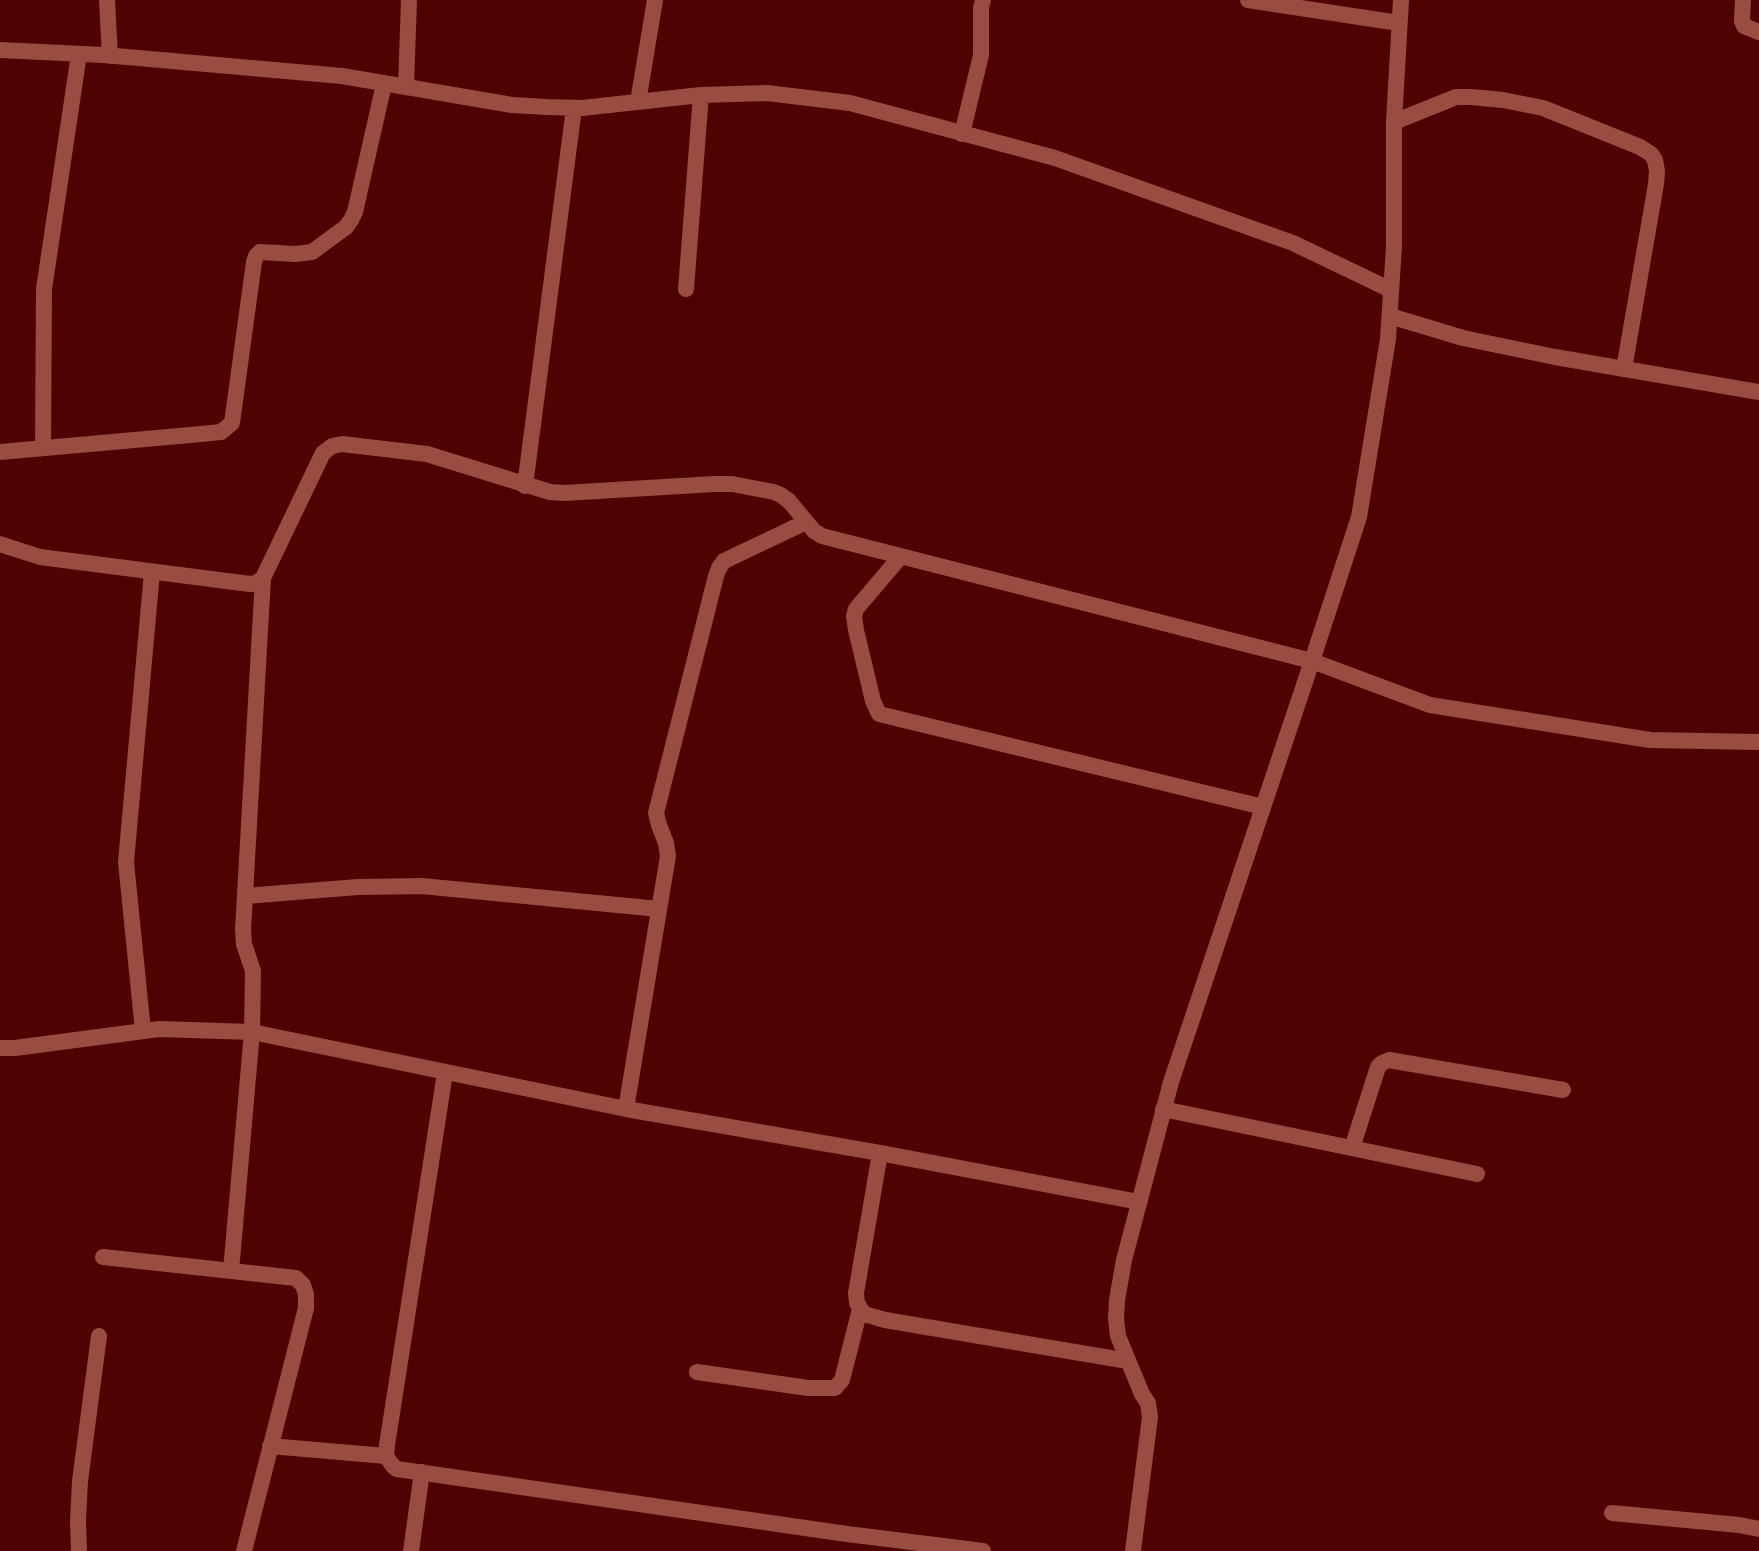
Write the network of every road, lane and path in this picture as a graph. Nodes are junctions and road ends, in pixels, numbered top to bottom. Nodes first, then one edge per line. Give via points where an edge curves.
1 (107, 0) edge
2 (409, 0) edge
3 (655, 0) edge
4 (983, 0) edge
5 (1248, 0) edge
6 (1401, 0) edge
7 (1743, 0) edge
8 (1399, 23) junction
9 (1759, 32) edge
10 (0, 50) edge
11 (79, 54) junction
12 (110, 56) junction
13 (384, 84) junction
14 (406, 87) junction
15 (701, 95) junction
16 (638, 102) junction
17 (574, 108) junction
18 (1394, 122) junction
19 (962, 134) junction
20 (686, 289) dead end
21 (1391, 290) junction
22 (1390, 316) junction
23 (1624, 369) junction
24 (1759, 392) edge
25 (43, 448) junction
26 (0, 452) edge
27 (525, 486) junction
28 (806, 522) junction
29 (0, 544) edge
30 (901, 556) junction
31 (152, 572) junction
32 (262, 578) junction
33 (1312, 661) junction
34 (1759, 742) edge
35 (1263, 807) junction
36 (245, 896) junction
37 (659, 909) junction
38 (143, 1031) junction
39 (252, 1032) junction
40 (0, 1048) edge
41 (445, 1073) junction
42 (1563, 1090) dead end
43 (626, 1109) junction
44 (1163, 1109) junction
45 (1352, 1148) junction
46 (880, 1153) junction
47 (1477, 1173) dead end
48 (1139, 1202) junction
49 (103, 1257) dead end
50 (231, 1271) junction
51 (860, 1309) junction
52 (99, 1336) dead end
53 (1128, 1360) junction
54 (697, 1372) dead end
55 (270, 1446) junction
56 (386, 1456) junction
57 (422, 1472) junction
58 (1612, 1513) dead end
59 (1759, 1529) edge
60 (923, 1547) edge
61 (79, 1551) edge
62 (244, 1551) edge
63 (411, 1551) edge
64 (983, 1551) edge
65 (1133, 1551) edge

1 - 12 street
2 - 14 street
3 - 16 street
4 - 19 street via 981,56
5 - 8 street
6 - 8 street
7 - 9 street via 1744,26
8 - 18 street
10 - 11 street
11 - 12 street
11 - 25 street via 45,289
12 - 13 street via 342,76
13 - 14 street
13 - 25 street via 355,212 346,227 312,252 260,252 256,256 232,423 220,432
14 - 17 street via 512,105
15 - 16 street
15 - 19 street via 767,93 850,104
15 - 20 street
16 - 17 street
17 - 27 street
18 - 21 street
18 - 23 street via 1456,97 1503,100 1543,108 1651,154 1657,171 1656,184
19 - 21 street via 1055,158 1293,243
21 - 22 street
22 - 23 street via 1463,338
22 - 33 street via 1359,517
23 - 24 street
25 - 26 street
27 - 28 street via 564,493 732,484 781,495
27 - 32 street via 427,454 332,446 323,453
28 - 30 street via 822,536
28 - 37 street via 724,561 719,568 656,813 668,856
29 - 31 street via 40,557
30 - 33 street
30 - 35 street via 854,616 879,714
31 - 32 street via 250,584
31 - 38 street via 126,862
32 - 36 street
33 - 34 street via 1430,705 1650,740
33 - 35 street
35 - 44 street
36 - 37 street via 422,886
36 - 39 street via 243,937 253,970
37 - 43 street
38 - 39 street
38 - 40 street
39 - 41 street
39 - 50 street
41 - 43 street
41 - 56 street
42 - 45 street via 1389,1060 1378,1066
43 - 46 street
44 - 45 street
44 - 48 street
45 - 47 street
46 - 48 street
46 - 51 street via 856,1293
48 - 53 street via 1117,1300 1118,1336
49 - 50 street
50 - 55 street via 296,1278 306,1294 306,1308
51 - 53 street via 885,1320
51 - 54 street via 842,1380 835,1388 808,1388
52 - 61 street via 80,1481
53 - 65 street via 1148,1403 1150,1417
55 - 56 street
55 - 62 street
56 - 57 street via 397,1469
57 - 60 street
57 - 63 street
58 - 59 street
60 - 64 street

